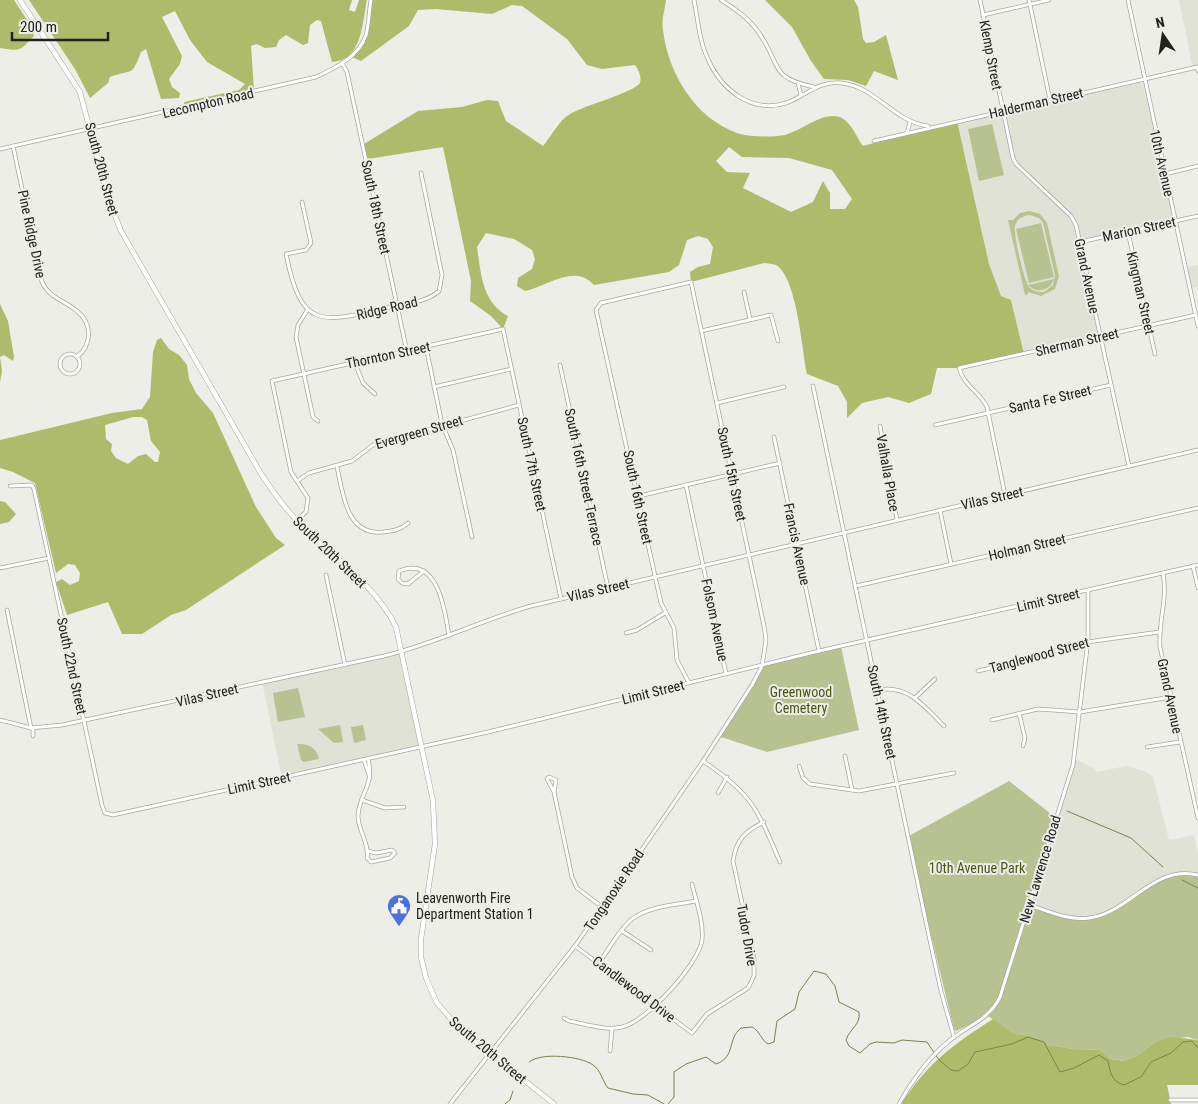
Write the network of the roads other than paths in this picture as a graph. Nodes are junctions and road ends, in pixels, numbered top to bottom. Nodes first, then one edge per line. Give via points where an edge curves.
1 (20, 0) edge
2 (371, 0) edge
3 (694, 0) edge
4 (721, 0) edge
5 (980, 0) edge
6 (1029, 0) edge
7 (1049, 0) edge
8 (1128, 0) edge
9 (1030, 5) junction
10 (983, 15) junction
11 (342, 63) junction
12 (1198, 69) edge
13 (1144, 79) junction
14 (798, 83) junction
15 (815, 87) junction
16 (801, 95) junction
17 (1050, 100) junction
18 (1002, 111) junction
19 (910, 122) junction
20 (932, 126) junction
21 (91, 129) junction
22 (907, 133) junction
23 (874, 141) dead end
24 (13, 146) junction
25 (0, 149) edge
26 (1198, 166) edge
27 (421, 174) dead end
28 (1165, 174) junction
29 (302, 202) dead end
30 (1198, 216) edge
31 (1176, 222) junction
32 (1128, 232) junction
33 (1080, 242) junction
34 (744, 292) dead end
35 (397, 306) junction
36 (597, 307) joint
37 (308, 309) junction
38 (1196, 315) junction
39 (750, 319) junction
40 (1149, 325) junction
41 (1198, 326) edge
42 (503, 329) joint
43 (701, 331) junction
44 (1100, 337) junction
45 (778, 341) dead end
46 (426, 347) junction
47 (407, 352) junction
48 (1155, 354) dead end
49 (77, 357) junction
50 (355, 363) junction
51 (560, 365) dead end
52 (511, 368) junction
53 (304, 374) junction
54 (1111, 385) junction
55 (813, 386) dead end
56 (434, 387) junction
57 (784, 387) dead end
58 (375, 394) dead end
59 (716, 403) junction
60 (519, 405) junction
61 (988, 413) junction
62 (318, 421) dead end
63 (442, 424) junction
64 (935, 425) dead end
65 (880, 426) dead end
66 (774, 437) dead end
67 (1198, 450) edge
68 (780, 463) junction
69 (1129, 466) junction
70 (338, 467) junction
71 (732, 474) junction
72 (297, 480) junction
73 (686, 485) junction
74 (10, 486) dead end
75 (1006, 494) junction
76 (638, 496) junction
77 (1198, 508) edge
78 (940, 510) junction
79 (296, 520) junction
80 (896, 520) junction
81 (408, 523) dead end
82 (845, 532) junction
83 (472, 537) dead end
84 (796, 543) junction
85 (749, 555) junction
86 (48, 558) junction
87 (951, 564) junction
88 (1198, 565) edge
89 (703, 566) junction
90 (1193, 566) junction
91 (0, 568) edge
92 (424, 571) junction
93 (1163, 573) junction
94 (326, 575) dead end
95 (656, 577) junction
96 (856, 586) junction
97 (608, 588) junction
98 (1198, 588) edge
99 (1088, 591) junction
100 (561, 598) junction
101 (7, 610) dead end
102 (664, 613) junction
103 (1160, 632) junction
104 (626, 633) dead end
105 (449, 636) junction
106 (1088, 640) junction
107 (868, 642) junction
108 (819, 651) junction
109 (403, 652) junction
110 (345, 665) junction
111 (762, 666) junction
112 (978, 671) dead end
113 (726, 674) junction
114 (935, 678) dead end
115 (689, 683) junction
116 (878, 690) junction
117 (1171, 697) junction
118 (915, 698) junction
119 (1080, 712) junction
120 (1019, 713) junction
121 (0, 720) edge
122 (992, 720) dead end
123 (84, 721) junction
124 (944, 726) dead end
125 (32, 728) junction
126 (33, 736) dead end
127 (1180, 742) junction
128 (422, 746) junction
129 (1022, 746) dead end
130 (1147, 747) dead end
131 (846, 756) dead end
132 (366, 759) junction
133 (702, 761) junction
134 (799, 766) dead end
135 (954, 773) dead end
136 (727, 777) junction
137 (898, 785) junction
138 (852, 790) junction
139 (554, 792) dead end
140 (718, 793) dead end
141 (362, 800) junction
142 (404, 807) dead end
143 (108, 814) joint
144 (1198, 818) edge
145 (764, 822) junction
146 (368, 851) junction
147 (780, 862) dead end
148 (1198, 875) edge
149 (692, 884) dead end
150 (696, 901) junction
151 (1029, 905) junction
152 (602, 907) junction
153 (622, 931) junction
154 (575, 946) junction
155 (651, 950) dead end
156 (599, 963) junction
157 (654, 1005) junction
158 (564, 1018) dead end
159 (612, 1028) junction
160 (692, 1033) joint
161 (954, 1037) junction
162 (610, 1051) dead end
163 (490, 1053) junction
164 (1170, 1100) dead end
165 (1198, 1100) edge
166 (450, 1104) edge
167 (554, 1104) edge
168 (899, 1104) edge

1 - 21 main road, South 20th Street via 75,84
2 - 11 street, Lecompton Road via 363,42 352,57
3 - 16 street via 708,60 735,95 746,102 772,106
4 - 14 street via 746,17 763,38 777,68
5 - 10 street, Klemp Street
6 - 9 street
7 - 9 street
8 - 13 street, 10th Avenue
9 - 10 street
9 - 17 street
10 - 18 street, Klemp Street
11 - 21 street, Lecompton Road via 305,81
11 - 35 street, South 18th Street via 347,72
12 - 13 street, Halderman Street
13 - 17 street, Halderman Street
13 - 28 street, 10th Avenue
14 - 15 street
14 - 16 street
15 - 16 street
15 - 19 street via 827,83 853,85
17 - 18 street, Halderman Street
18 - 20 street, Halderman Street
18 - 33 street, Grand Avenue via 1016,164 1071,216
19 - 20 street
19 - 22 street
20 - 22 street, Halderman Street
21 - 24 street, Lecompton Road
21 - 79 main road, South 20th Street via 107,195 121,231 260,472
22 - 23 street, Halderman Street
24 - 25 street, Lecompton Road
24 - 49 street, Pine Ridge Drive via 42,282 49,293 78,311 88,330 88,343
26 - 28 street
27 - 35 street, Ridge Road via 442,283 433,296
28 - 31 street, 10th Avenue
29 - 37 street via 311,243 306,250 286,254 296,293
30 - 31 street, Marion Street
31 - 32 street, Marion Street
31 - 38 street, 10th Avenue
32 - 33 street, Marion Street
32 - 40 street, Kingman Street
33 - 44 street, Grand Avenue
34 - 39 street
35 - 37 street, Ridge Road via 335,319
35 - 47 street, South 18th Street
36 - 43 street, South 15th Street via 601,302 691,282
36 - 76 street, South 16th Street
37 - 53 street via 298,325 296,337
38 - 40 street, Sherman Street
38 - 41 street, 10th Avenue
39 - 43 street
39 - 45 street via 770,315
40 - 44 street, Sherman Street
40 - 48 street, Kingman Street
42 - 46 street, Thornton Street
42 - 52 street, South 17th Street
43 - 59 street, South 15th Street
44 - 54 street, Grand Avenue
44 - 61 street, Sherman Street via 959,368 965,384 983,399
46 - 47 street, Thornton Street
46 - 56 street
47 - 50 street, Thornton Street
49 - 49 street, Pine Ridge Drive via 80,364 76,373 66,374 61,370 62,357 71,354
50 - 53 street, Thornton Street
50 - 58 street via 363,383
51 - 97 street, South 16th Street Terrace
52 - 56 street
52 - 60 street, South 17th Street
53 - 62 street via 313,417
53 - 72 street, Thornton Street via 272,381 291,472
54 - 61 street, Santa Fe Street
54 - 69 street, Grand Avenue
55 - 82 street, South 14th Street
56 - 63 street
57 - 59 street
59 - 71 street, South 15th Street
60 - 63 street, Evergreen Street
60 - 100 street, South 17th Street
61 - 64 street, Santa Fe Street
61 - 75 street
63 - 70 street, Evergreen Street via 373,445
63 - 83 street via 454,450
65 - 80 street, Valhalla Place
66 - 68 street, Francis Avenue
67 - 69 street, Vilas Street
68 - 71 street
68 - 84 street, Francis Avenue
69 - 75 street, Vilas Street
70 - 72 street, Evergreen Street via 309,473
70 - 81 street via 347,508 356,524 375,533 402,528
71 - 73 street
71 - 85 street, South 15th Street
72 - 79 street via 308,498 306,512
73 - 76 street
73 - 89 street, Folsom Avenue
74 - 86 street, South 22nd Street via 32,484
75 - 78 street, Vilas Street
76 - 95 street, South 16th Street
77 - 87 street, Holman Street
78 - 80 street, Vilas Street
78 - 87 street
79 - 109 main road, South 20th Street via 382,602 396,627
80 - 82 street, Vilas Street
82 - 84 street, Vilas Street
82 - 96 street, South 14th Street
84 - 85 street, Vilas Street
84 - 108 street, Francis Avenue
85 - 89 street, Vilas Street
85 - 111 street, South 15th Street via 766,640
86 - 91 street
86 - 123 street, South 22nd Street
87 - 96 street, Holman Street
88 - 90 street, Limit Street
89 - 95 street, Vilas Street
89 - 113 street, Folsom Avenue
90 - 93 street, Limit Street
90 - 98 street
92 - 92 street via 417,567 399,571 398,579 405,584
92 - 105 street via 441,592
93 - 99 street, Limit Street
93 - 103 street, Grand Avenue via 1166,596
94 - 110 street
95 - 97 street, Vilas Street
95 - 102 street, South 16th Street
96 - 107 street, South 14th Street
97 - 100 street, Vilas Street
99 - 106 street, New Lawrence Road
99 - 107 street, Limit Street
100 - 105 street, Vilas Street via 510,612
101 - 125 street
102 - 104 street
102 - 115 street, South 16th Street via 674,628 677,660
103 - 106 street, Tanglewood Street
103 - 117 street, Grand Avenue via 1160,647
105 - 109 street, Vilas Street
106 - 112 street, Tanglewood Street via 1060,647 1048,654
106 - 119 street, New Lawrence Road
107 - 108 street, Limit Street
107 - 116 street, South 14th Street
108 - 111 street, Limit Street
109 - 110 street, Vilas Street
109 - 128 main road, South 20th Street
110 - 123 street, Vilas Street
111 - 113 street, Limit Street
111 - 133 street, Tonganoxie Road
113 - 115 street, Limit Street
114 - 118 street
115 - 128 street, Limit Street
116 - 118 street via 894,689
116 - 137 street, South 14th Street
117 - 119 street
117 - 127 street, Grand Avenue
118 - 124 street
119 - 120 street via 1043,709
119 - 151 street, New Lawrence Road via 1073,765
120 - 122 street
120 - 129 street via 1025,738
121 - 125 street, Vilas Street
123 - 125 street, Vilas Street
123 - 143 street, South 22nd Street via 102,805
125 - 126 street
127 - 130 street
127 - 144 street, Grand Avenue
128 - 132 street, Limit Street
128 - 163 main road, South 20th Street via 435,828 421,939 423,967 432,994 445,1014
131 - 138 street
132 - 141 street via 370,778
132 - 143 street, Limit Street via 120,814
133 - 136 street
133 - 152 street, Tonganoxie Road
134 - 138 street via 807,783
135 - 137 street
136 - 140 street
136 - 145 street via 750,800
137 - 138 street via 866,792
137 - 161 street, South 14th Street via 941,991
139 - 152 street via 572,878 577,888
141 - 142 street via 385,808
141 - 146 street via 358,817
145 - 147 street
145 - 160 street, Tudor Drive via 743,836 733,861 754,959 754,976 748,988 707,1014
146 - 146 street via 367,858 371,862 390,858 395,853 392,850
148 - 151 street via 1181,873 1162,877 1113,911 1097,917 1066,917
149 - 150 street
150 - 153 street via 643,913
150 - 157 street via 702,928 700,950 690,968
151 - 161 street, New Lawrence Road via 995,1009
152 - 154 street, Tonganoxie Road
153 - 155 street
153 - 156 street
154 - 156 street, Candlewood Drive
154 - 163 street, Tonganoxie Road
156 - 157 street, Candlewood Drive
157 - 159 street via 632,1024
157 - 160 street, Candlewood Drive
158 - 159 street
159 - 162 street
161 - 168 street, New Lawrence Road via 909,1085
163 - 166 street, Tonganoxie Road
163 - 167 main road, South 20th Street
164 - 165 street

